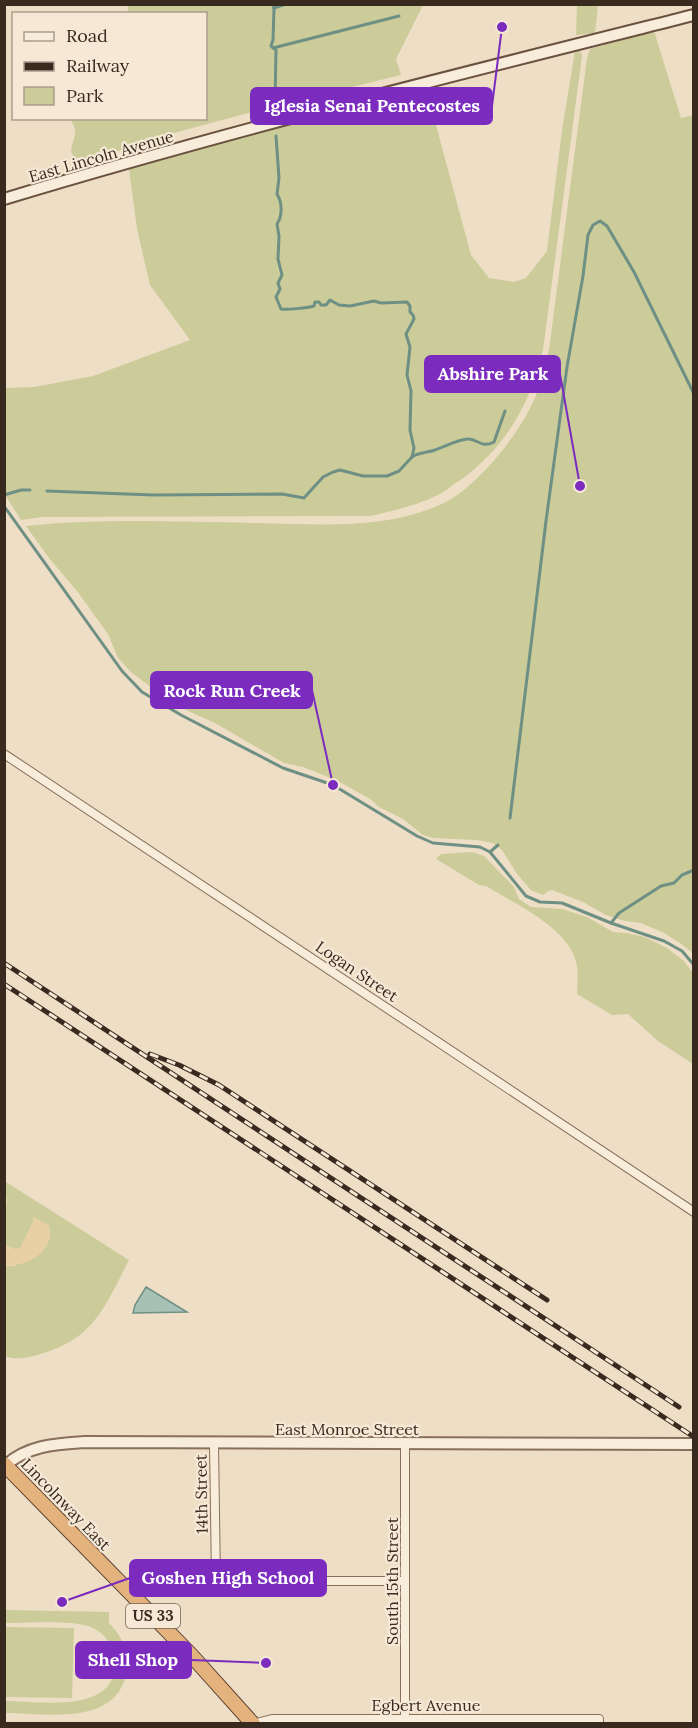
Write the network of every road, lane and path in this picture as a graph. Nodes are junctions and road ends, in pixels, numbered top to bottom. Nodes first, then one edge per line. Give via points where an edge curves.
1 (693, 15) edge
2 (4, 200) edge
3 (4, 754) edge
4 (693, 1212) edge
5 (214, 1444) junction
6 (405, 1444) junction
7 (693, 1444) edge
8 (5, 1464) edge
9 (216, 1580) junction
10 (405, 1581) junction
11 (123, 1586) junction
12 (405, 1719) junction
13 (599, 1721) edge
14 (253, 1724) edge

1 - 2 main road, East Lincoln Avenue via 246,130
3 - 4 street, Logan Street
5 - 6 main road, East Monroe Street
5 - 8 main road, East Monroe Street via 58,1444 30,1450
5 - 9 street, 14th Street
6 - 7 main road, East Monroe Street
6 - 10 street, South 15th Street
8 - 11 highway, Lincolnway East / US 33
9 - 10 street
9 - 11 street via 137,1581
10 - 12 street, South 15th Street
11 - 14 highway, Lincolnway East / US 33
12 - 13 street, Egbert Avenue
12 - 14 street, Egbert Avenue via 272,1719

